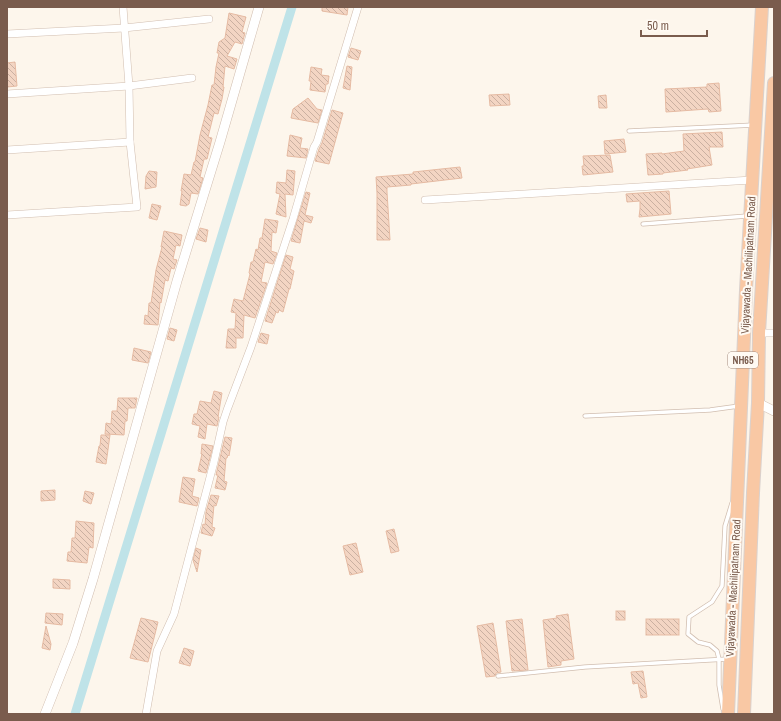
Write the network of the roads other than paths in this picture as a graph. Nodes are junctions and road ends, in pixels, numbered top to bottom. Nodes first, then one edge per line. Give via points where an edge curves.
1 (123, 7) edge
2 (259, 7) edge
3 (358, 7) edge
4 (762, 7) edge
5 (209, 19) dead end
6 (124, 28) junction
7 (7, 34) edge
8 (192, 78) dead end
9 (774, 83) edge
10 (129, 86) junction
11 (7, 94) edge
12 (755, 125) junction
13 (629, 131) dead end
14 (130, 142) junction
15 (7, 150) edge
16 (752, 180) junction
17 (425, 200) dead end
18 (7, 215) edge
19 (750, 216) junction
20 (643, 224) dead end
21 (759, 333) junction
22 (774, 333) edge
23 (758, 403) junction
24 (741, 406) junction
25 (774, 411) edge
26 (585, 416) dead end
27 (738, 484) junction
28 (724, 659) junction
29 (498, 676) dead end
30 (45, 714) edge
31 (146, 714) edge
32 (724, 714) edge
33 (728, 714) edge
34 (744, 714) edge

1 - 6 street
2 - 30 street via 177,281 93,579 73,643
3 - 31 street via 293,219 251,347 227,410 174,614 157,650
4 - 12 highway, Vijayawada - Machilipatnam Road / NH65
5 - 6 street
6 - 7 street
6 - 10 street
8 - 10 street
9 - 21 highway, Vijayawada - Machilipatnam Road / NH65
10 - 11 street
10 - 14 street
12 - 13 lane
12 - 16 highway, Vijayawada - Machilipatnam Road / NH65
14 - 15 street
14 - 18 street via 137,207
16 - 17 street
16 - 19 highway, Vijayawada - Machilipatnam Road / NH65
19 - 20 lane
19 - 24 highway, Vijayawada - Machilipatnam Road / NH65
21 - 22 street
21 - 23 highway, Vijayawada - Machilipatnam Road / NH65
23 - 25 street
23 - 34 highway, Vijayawada - Machilipatnam Road / NH65
24 - 26 lane via 710,410
24 - 27 highway, Vijayawada - Machilipatnam Road / NH65
27 - 28 highway, Vijayawada - Machilipatnam Road / NH65
27 - 28 lane via 724,526 722,586 712,602 689,617 688,634 698,642 710,645
28 - 29 lane via 585,667
28 - 32 lane via 719,685
28 - 33 highway, Vijayawada - Machilipatnam Road / NH65

